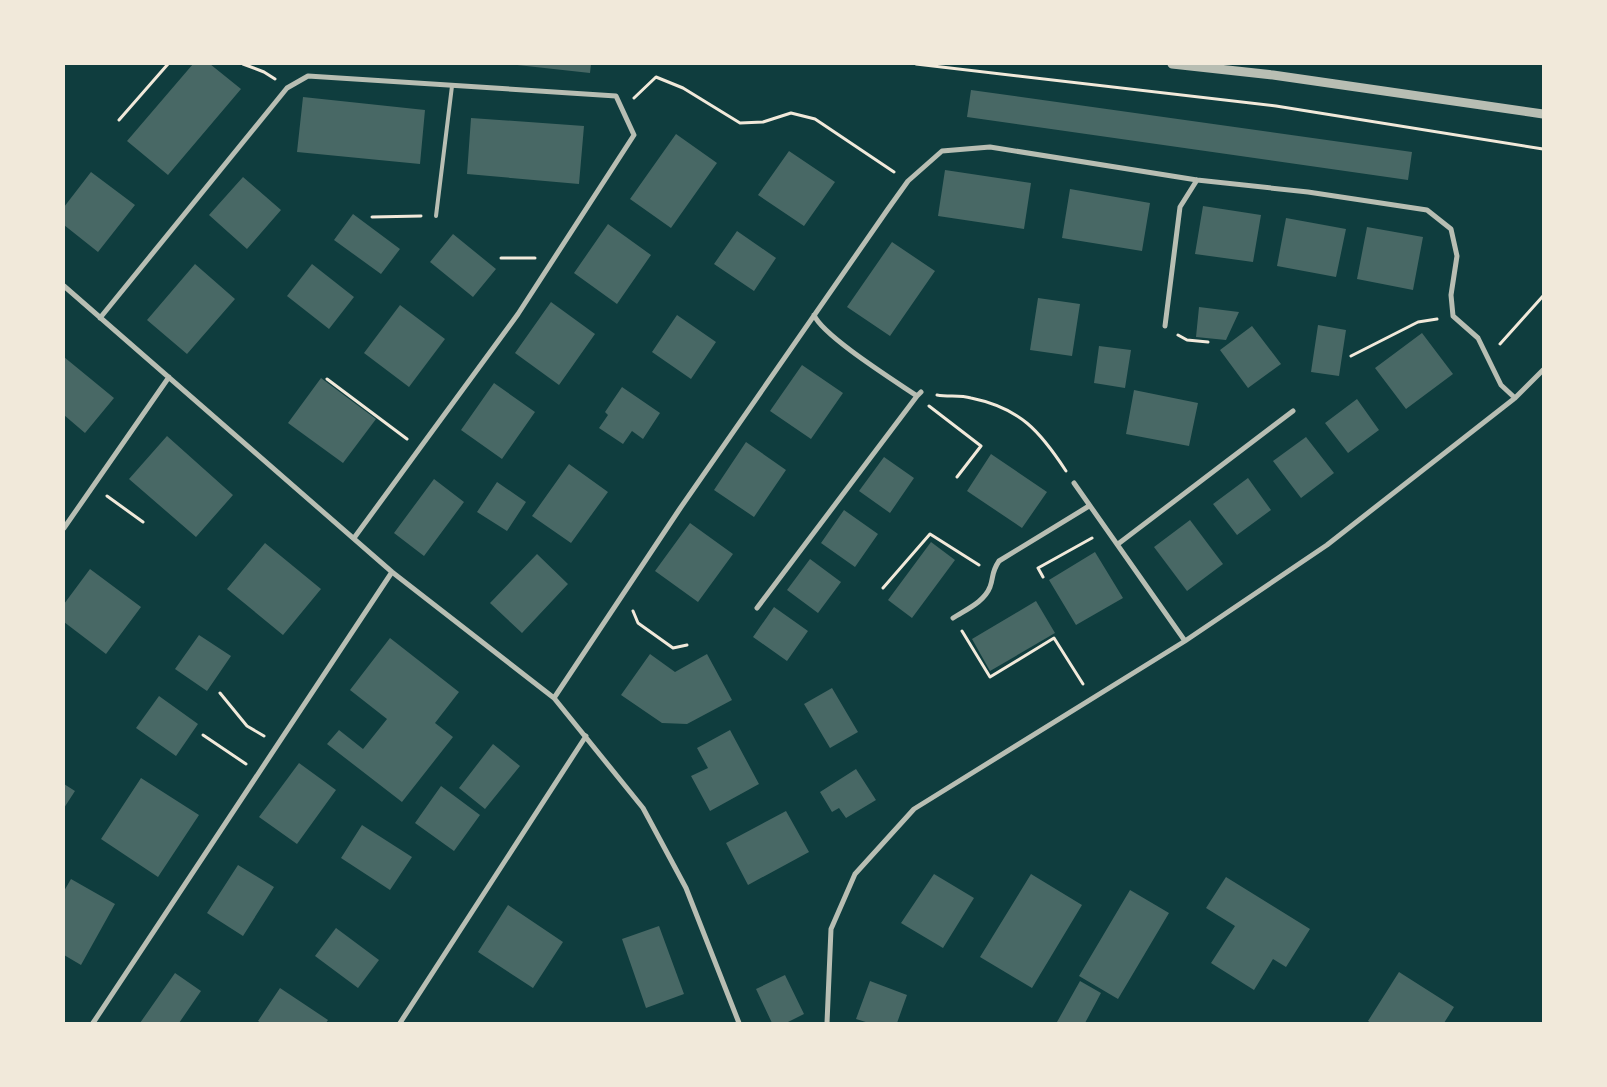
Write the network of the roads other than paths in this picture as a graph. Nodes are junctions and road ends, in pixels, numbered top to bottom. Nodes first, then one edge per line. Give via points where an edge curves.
1 (1172, 64) edge
2 (452, 86) junction
3 (1543, 114) edge
4 (1197, 180) junction
5 (436, 216) road end
6 (64, 286) edge
7 (814, 315) junction
8 (100, 318) junction
9 (1164, 326) road end
10 (1543, 370) edge
11 (170, 376) junction
12 (1515, 398) junction
13 (1293, 411) dead end
14 (1074, 483) road end
15 (1089, 506) junction
16 (64, 528) edge
17 (354, 538) junction
18 (1118, 544) junction
19 (392, 572) junction
20 (757, 608) dead end
21 (954, 618) road end
22 (1185, 640) junction
23 (554, 698) junction
24 (586, 736) junction
25 (93, 1023) edge
26 (400, 1023) edge
27 (739, 1023) edge
28 (827, 1023) edge

1 - 3 street via 1273,75
2 - 5 lane
2 - 8 street via 308,76 288,88
2 - 17 street via 616,96 634,135 518,314
4 - 7 street via 990,147 942,150 908,181
4 - 9 street via 1180,207
4 - 12 street via 1427,210 1451,229 1458,256 1451,295 1453,316 1478,338 1501,385
6 - 8 street
7 - 20 street via 818,323 919,394
7 - 23 street via 684,502
8 - 11 street
10 - 12 street
11 - 16 street
11 - 17 street
12 - 22 street via 1328,545
13 - 18 street
14 - 15 street
15 - 18 street
15 - 21 street via 999,561 992,572 991,585 985,597
17 - 19 street
18 - 22 street
19 - 23 street
19 - 25 street
22 - 28 street via 914,809 855,874 831,929
23 - 24 street
24 - 26 street
24 - 27 street via 643,808 686,888

